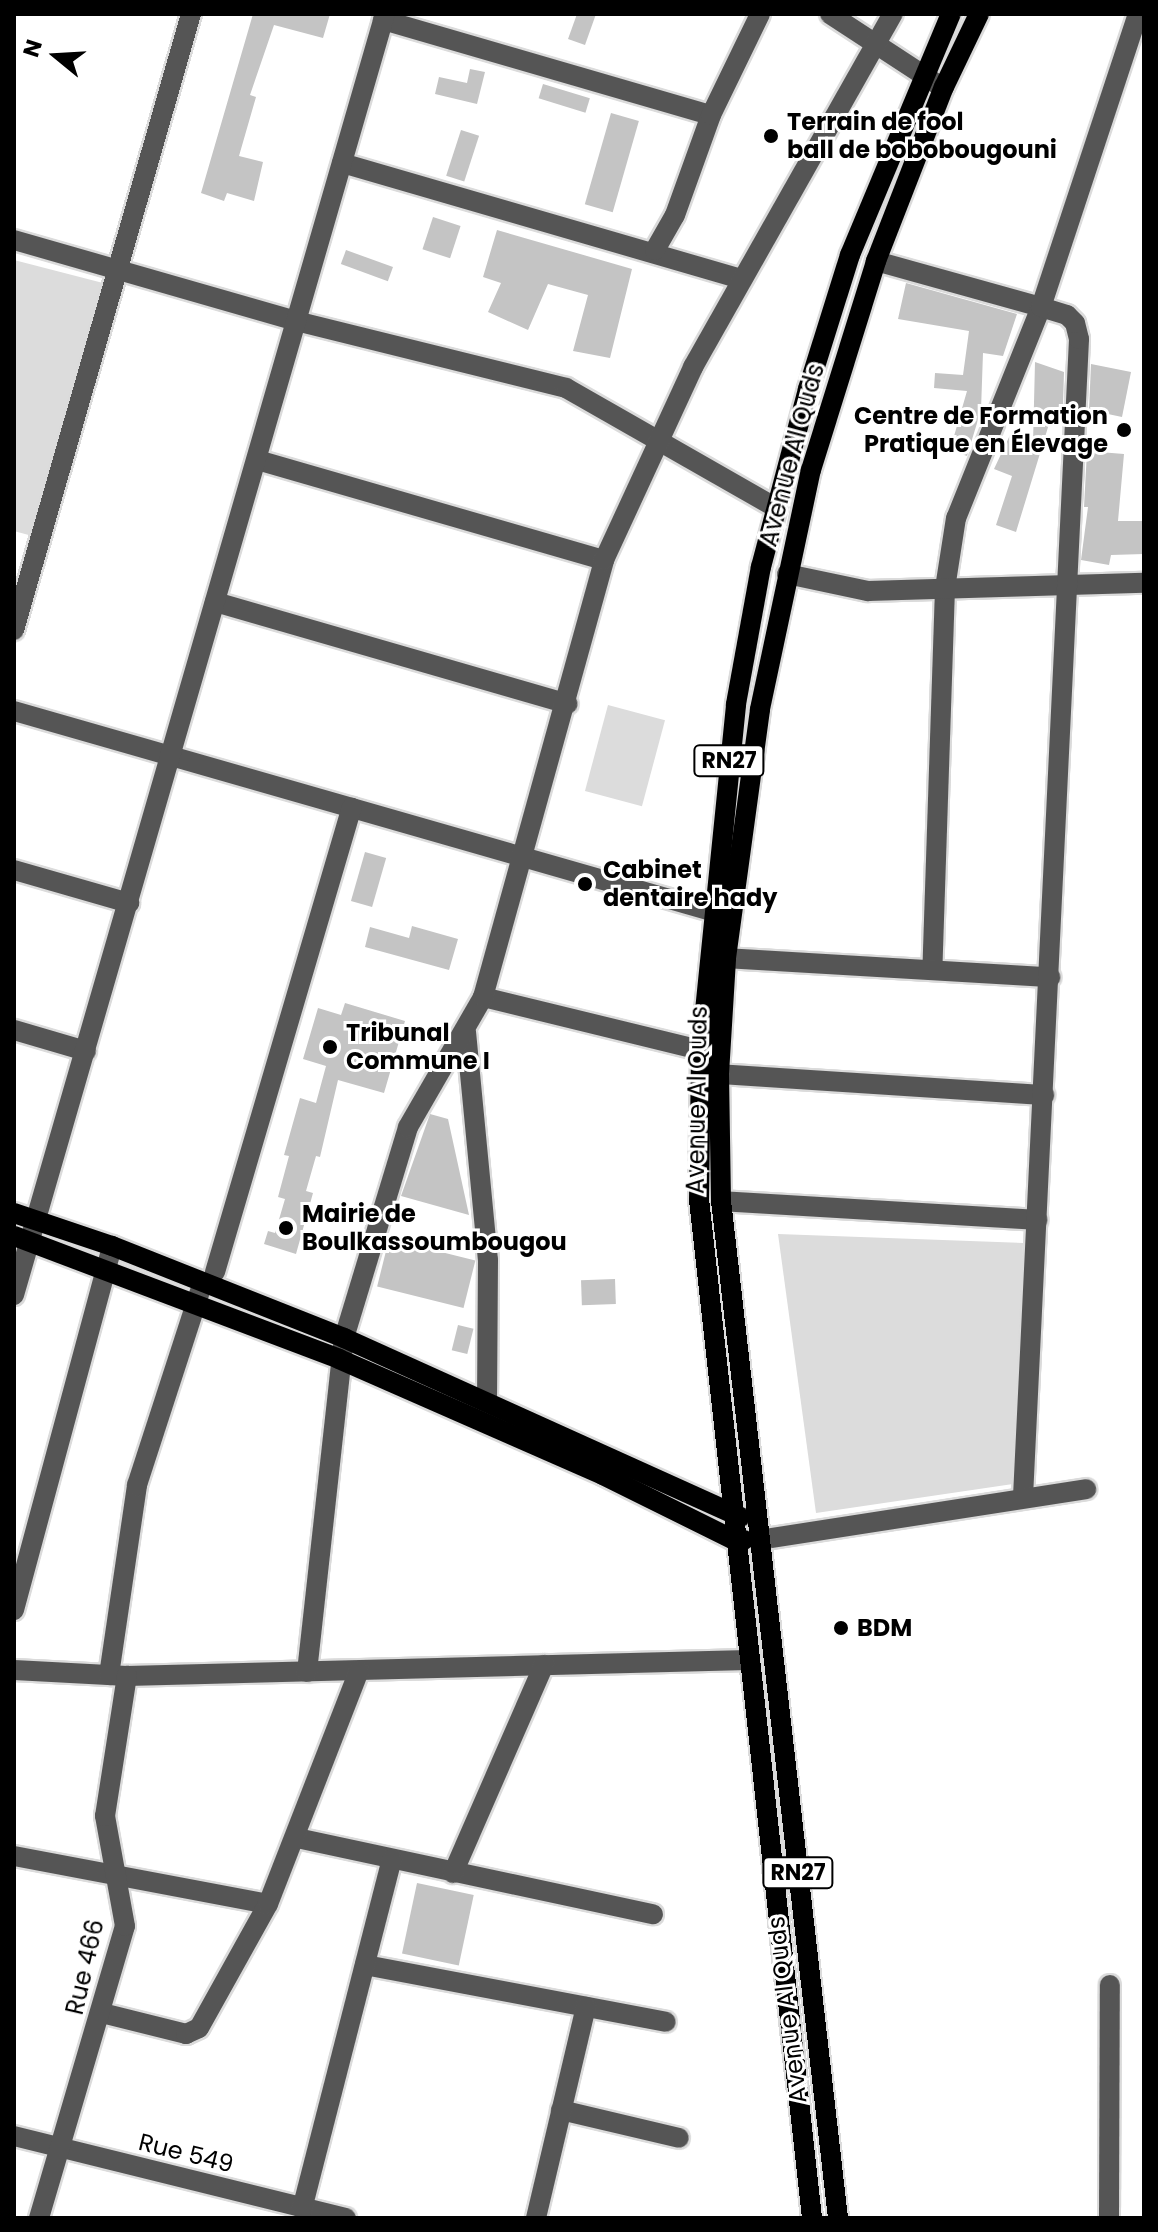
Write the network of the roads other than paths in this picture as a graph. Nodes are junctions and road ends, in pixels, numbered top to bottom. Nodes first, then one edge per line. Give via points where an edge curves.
1 (191, 14) edge
2 (760, 14) edge
3 (830, 14) edge
4 (893, 14) edge
5 (951, 14) edge
6 (979, 14) edge
7 (1138, 14) edge
8 (384, 17) edge
9 (879, 44) junction
10 (921, 76) junction
11 (944, 87) junction
12 (711, 115) junction
13 (342, 163) junction
14 (14, 240) edge
15 (655, 250) junction
16 (876, 261) junction
17 (118, 270) junction
18 (742, 279) junction
19 (1041, 307) junction
20 (296, 321) junction
21 (663, 440) junction
22 (257, 460) junction
23 (776, 508) junction
24 (24, 560) edge
25 (604, 560) junction
26 (787, 574) junction
27 (1068, 582) junction
28 (1144, 583) edge
29 (945, 588) junction
30 (215, 602) junction
31 (14, 630) edge
32 (568, 704) junction
33 (14, 711) edge
34 (171, 756) junction
35 (352, 808) junction
36 (524, 857) junction
37 (14, 870) edge
38 (129, 903) junction
39 (711, 911) junction
40 (726, 958) junction
41 (932, 970) junction
42 (1050, 977) junction
43 (483, 997) junction
44 (14, 1030) edge
45 (466, 1032) junction
46 (701, 1050) junction
47 (86, 1051) junction
48 (719, 1074) junction
49 (1044, 1095) junction
50 (721, 1201) junction
51 (14, 1213) edge
52 (1037, 1220) junction
53 (37, 1221) junction
54 (22, 1239) edge
55 (112, 1246) junction
56 (105, 1268) junction
57 (209, 1277) junction
58 (14, 1295) edge
59 (196, 1303) junction
60 (344, 1338) junction
61 (339, 1359) junction
62 (487, 1398) junction
63 (1086, 1489) dead end
64 (1023, 1497) junction
65 (731, 1511) junction
66 (763, 1535) junction
67 (734, 1540) junction
68 (14, 1610) edge
69 (748, 1660) junction
70 (544, 1665) junction
71 (14, 1670) edge
72 (359, 1671) junction
73 (307, 1672) junction
74 (118, 1676) junction
75 (297, 1838) junction
76 (14, 1856) edge
77 (392, 1859) junction
78 (453, 1873) junction
79 (120, 1876) junction
80 (268, 1904) junction
81 (653, 1914) dead end
82 (365, 1965) junction
83 (1110, 1985) dead end
84 (586, 2007) junction
85 (102, 2013) junction
86 (666, 2022) dead end
87 (561, 2110) junction
88 (14, 2136) edge
89 (679, 2138) dead end
90 (61, 2148) junction
91 (312, 2213) edge
92 (39, 2218) edge
93 (346, 2218) edge
94 (536, 2218) edge
95 (812, 2218) edge
96 (838, 2218) edge
97 (1109, 2218) edge

1 - 17 street
2 - 12 street
3 - 9 street
4 - 9 street
5 - 10 main road, Avenue Al Quds / RN27
6 - 11 main road, Avenue Al Quds / RN27
7 - 19 street
8 - 12 street
8 - 13 street
9 - 10 street
9 - 18 street
10 - 11 street
10 - 23 main road, Avenue Al Quds / RN27 via 850,255
11 - 16 main road, Avenue Al Quds / RN27
12 - 15 street via 675,215
13 - 15 street
13 - 20 street
14 - 17 street
15 - 18 street
16 - 19 street
16 - 26 main road, Avenue Al Quds / RN27 via 811,470
17 - 20 street
17 - 24 street
18 - 21 street via 693,367
19 - 27 street via 1067,315 1079,339
19 - 29 street via 956,518
20 - 21 street via 566,388
20 - 22 street
21 - 23 street
21 - 25 street
22 - 25 street
22 - 30 street
23 - 39 main road, Avenue Al Quds / RN27 via 736,704
24 - 31 street
25 - 32 street
26 - 29 street via 868,591
26 - 40 main road, Avenue Al Quds / RN27 via 760,709
27 - 28 street
27 - 29 street
27 - 42 street
29 - 41 street
30 - 32 street
30 - 34 street
32 - 36 street
33 - 34 street
34 - 35 street
34 - 38 street
35 - 36 street
35 - 57 street, Rue 466
36 - 39 street
36 - 43 street
37 - 38 street
38 - 47 street
39 - 46 main road, Avenue Al Quds / RN27
40 - 41 street
40 - 48 main road, Avenue Al Quds / RN27
41 - 42 street
42 - 49 street
43 - 45 street
43 - 46 street
44 - 47 street
45 - 60 street via 439,1067 408,1127
45 - 62 street via 488,1260
46 - 65 main road, Avenue Al Quds / RN27 via 699,1200
47 - 53 street
48 - 49 street
48 - 50 main road, Avenue Al Quds / RN27
49 - 52 street
50 - 52 street
50 - 66 main road, Avenue Al Quds / RN27
51 - 53 main road
52 - 64 street
53 - 54 street
53 - 55 main road
54 - 56 main road
54 - 58 street
55 - 56 street
55 - 57 main road
56 - 59 main road
56 - 68 street
57 - 59 street, Rue 466
57 - 60 main road
59 - 61 main road
59 - 74 street, Rue 466 via 137,1485
60 - 61 street
60 - 62 main road
61 - 67 main road via 603,1475
61 - 73 street
62 - 65 main road
63 - 64 street
64 - 66 street
65 - 66 main road
65 - 67 main road, Avenue Al Quds / RN27
66 - 67 main road
66 - 96 main road, Avenue Al Quds / RN27
67 - 69 main road, Avenue Al Quds / RN27
69 - 70 street
69 - 95 main road, Avenue Al Quds / RN27
70 - 72 street
70 - 78 street
71 - 74 street
72 - 73 street
72 - 75 street
73 - 74 street
74 - 79 street, Rue 466 via 105,1816
75 - 77 street
75 - 80 street
76 - 79 street
77 - 78 street
77 - 82 street
78 - 81 street
79 - 80 street
79 - 85 street, Rue 466 via 125,1926
80 - 85 street via 193,2033
82 - 84 street
82 - 91 street
83 - 97 street
84 - 86 street
84 - 87 street
85 - 90 street, Rue 466
87 - 89 street
87 - 94 street
88 - 90 street, Rue 549
90 - 91 street, Rue 549
90 - 92 street, Rue 466
91 - 93 street, Rue 549

